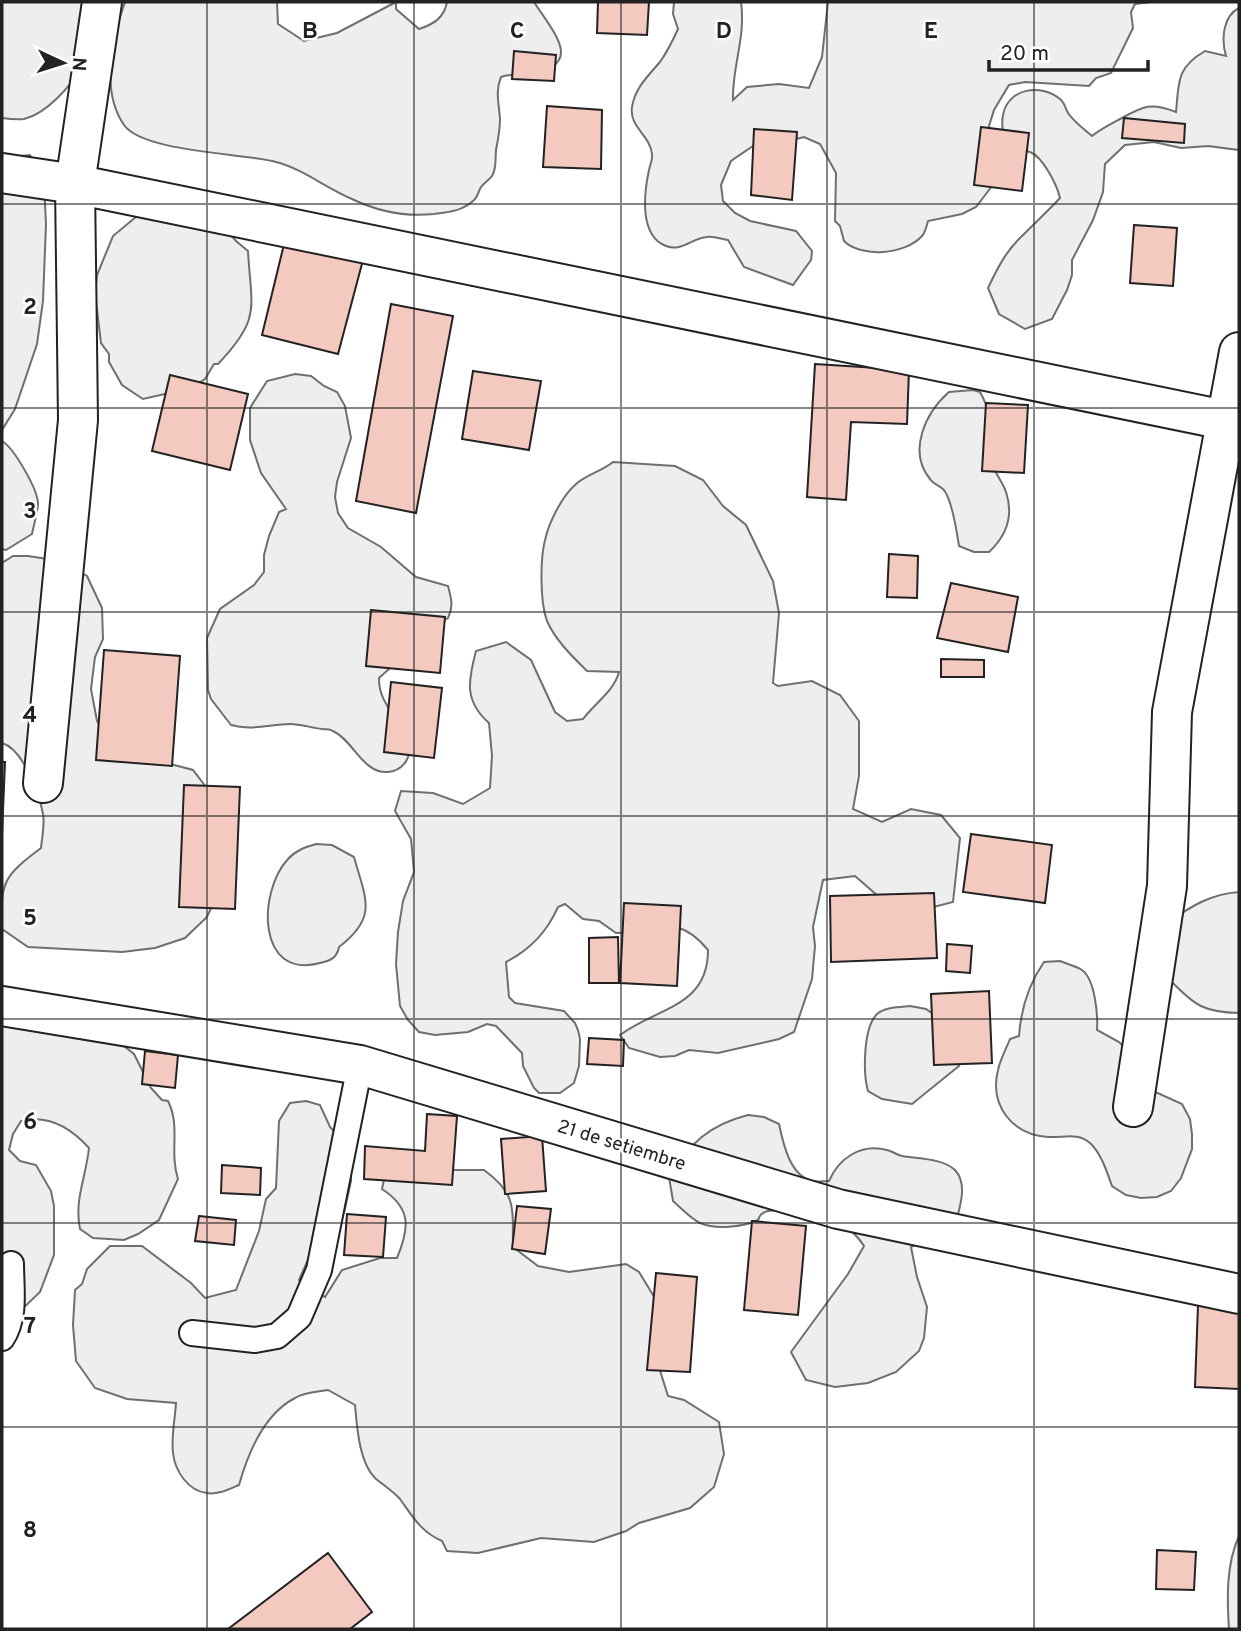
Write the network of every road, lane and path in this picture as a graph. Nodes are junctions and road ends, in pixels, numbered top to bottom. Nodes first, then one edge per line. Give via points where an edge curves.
1 (102, 2) edge
2 (2, 173) edge
3 (75, 184) junction
4 (1239, 352) edge
5 (1232, 422) edge
6 (43, 783) dead end
7 (2, 1006) edge
8 (360, 1065) junction
9 (1133, 1107) dead end
10 (10, 1264) dead end
11 (1239, 1294) edge
12 (192, 1333) dead end
13 (2, 1338) edge

1 - 3 street
2 - 3 street
3 - 5 street
3 - 6 street via 78,421
4 - 5 street
5 - 9 street via 1172,712 1167,886
7 - 8 street, 21 de setiembre
8 - 11 street, 21 de setiembre via 838,1209
8 - 12 lane via 318,1270 299,1317 277,1336 255,1340
10 - 13 lane via 12,1314

